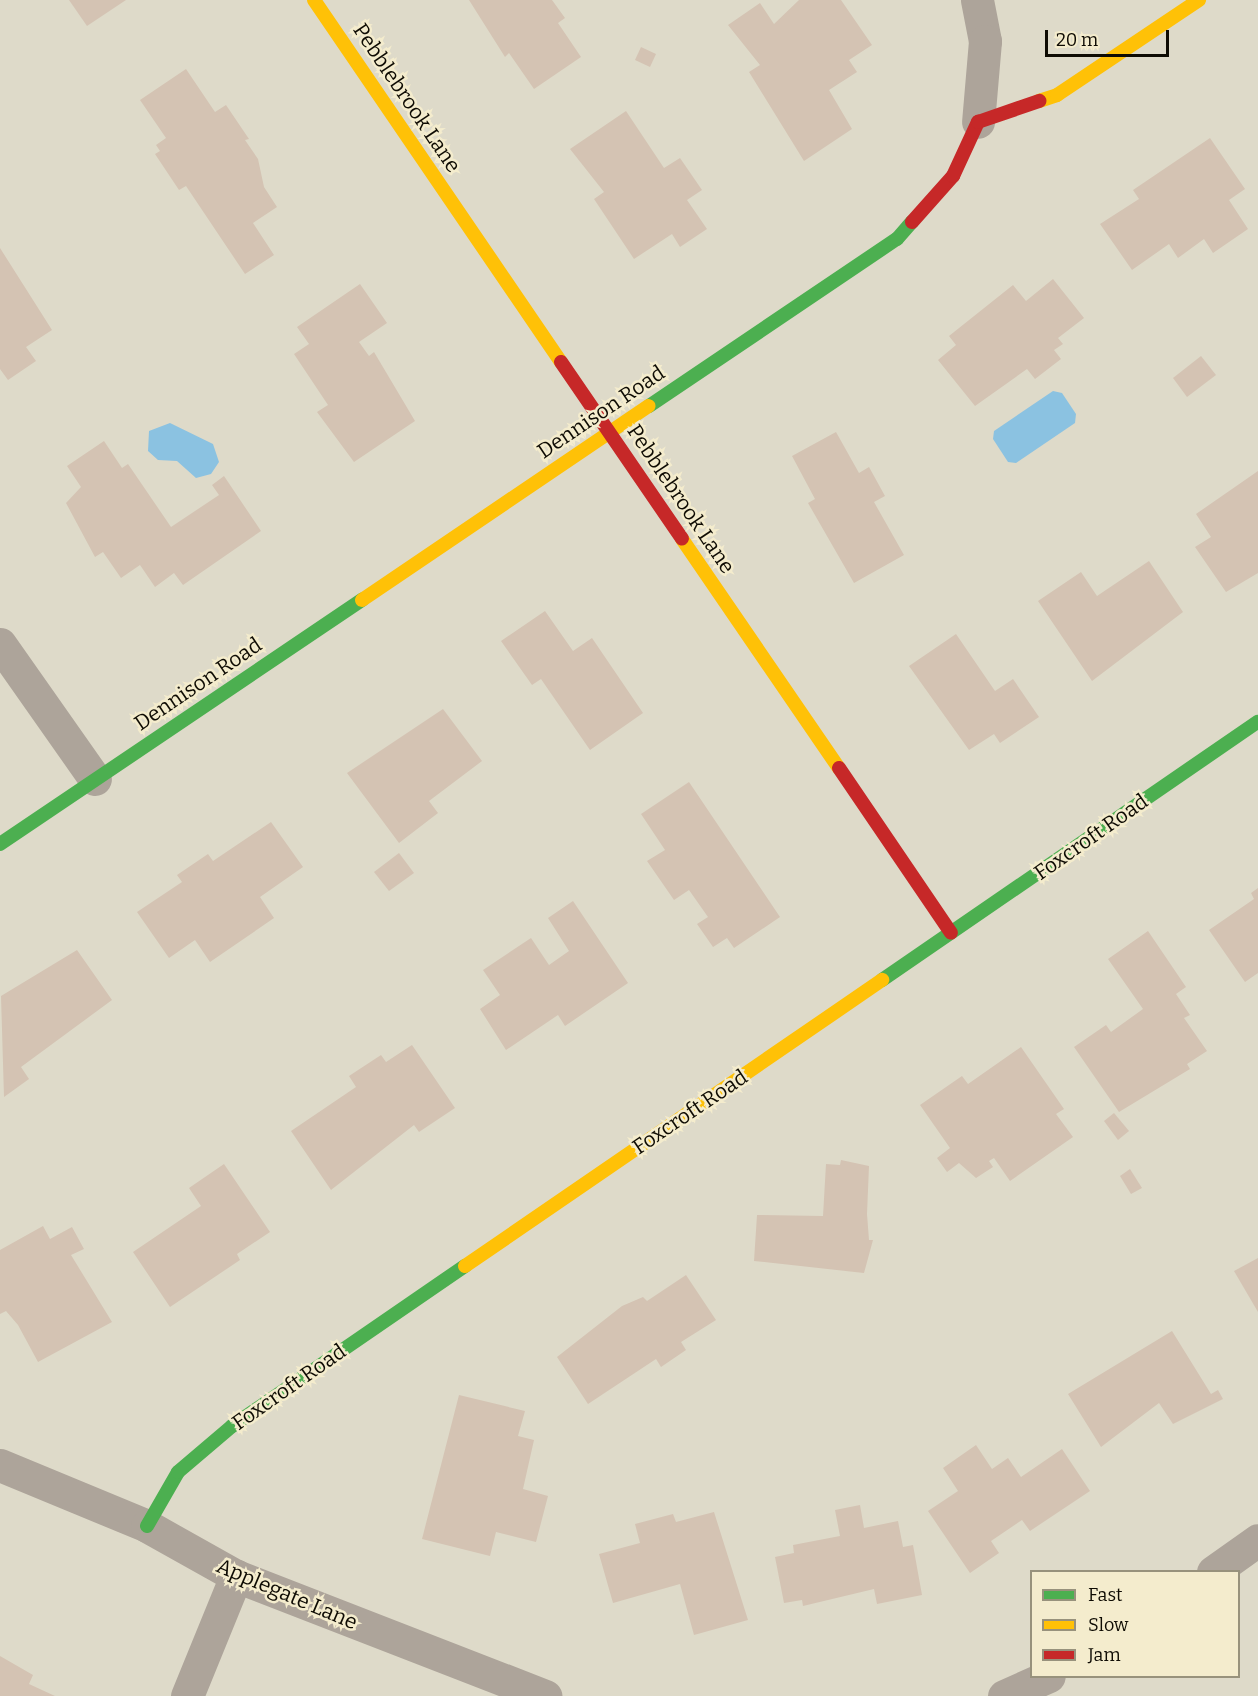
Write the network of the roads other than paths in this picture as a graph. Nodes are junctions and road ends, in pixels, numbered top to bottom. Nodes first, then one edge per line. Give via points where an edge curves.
1 (314, 0) edge
2 (977, 0) edge
3 (1199, 0) edge
4 (978, 123) junction
5 (610, 432) junction
6 (0, 644) edge
7 (1258, 722) edge
8 (95, 778) junction
9 (0, 844) edge
10 (951, 933) junction
11 (0, 1465) edge
12 (147, 1526) junction
13 (1258, 1540) edge
14 (1216, 1570) edge
15 (236, 1576) junction
16 (1048, 1678) edge
17 (187, 1696) edge
18 (546, 1696) edge
19 (1004, 1696) edge

1 - 5 street, Pebblebrook Lane
2 - 4 street via 985,41
3 - 4 street via 1058,95
4 - 5 street, Dennison Road via 953,176 897,239
5 - 8 street, Dennison Road
5 - 10 street, Pebblebrook Lane
6 - 8 street
7 - 10 street, Foxcroft Road
8 - 9 street, Dennison Road
10 - 12 street, Foxcroft Road via 232,1426 178,1472
11 - 12 street, Applegate Lane
12 - 15 street, Applegate Lane
13 - 14 street
15 - 17 street
15 - 18 street, Applegate Lane
16 - 19 street

